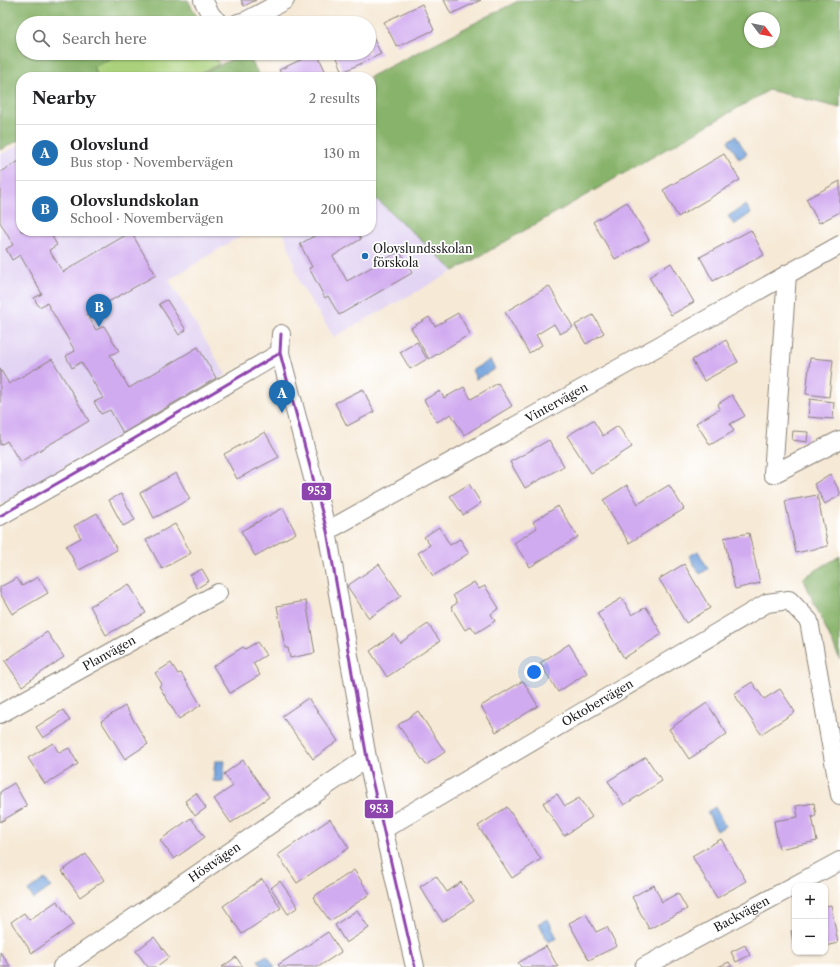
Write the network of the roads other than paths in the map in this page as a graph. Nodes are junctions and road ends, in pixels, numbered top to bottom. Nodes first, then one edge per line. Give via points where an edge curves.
1 (203, 0) edge
2 (285, 0) edge
3 (212, 16) edge
4 (255, 16) edge
5 (840, 244) edge
6 (787, 274) junction
7 (281, 334) dead end
8 (280, 353) junction
9 (840, 440) edge
10 (0, 516) edge
11 (327, 531) junction
12 (218, 593) dead end
13 (0, 714) edge
14 (367, 758) junction
15 (840, 795) edge
16 (384, 829) junction
17 (840, 861) edge
18 (62, 967) edge
19 (415, 967) edge
20 (644, 967) edge

1 - 3 street
2 - 4 street
5 - 6 street, Vintervägen
6 - 9 street via 773,474
6 - 11 street, Vintervägen
7 - 8 street
8 - 10 street
8 - 11 street
11 - 14 street
12 - 13 street, Planvägen
14 - 16 street
14 - 18 street, Höstvägen
15 - 16 street, Oktobervägen via 809,621 789,600 767,603
16 - 19 street
17 - 20 street, Backvägen

